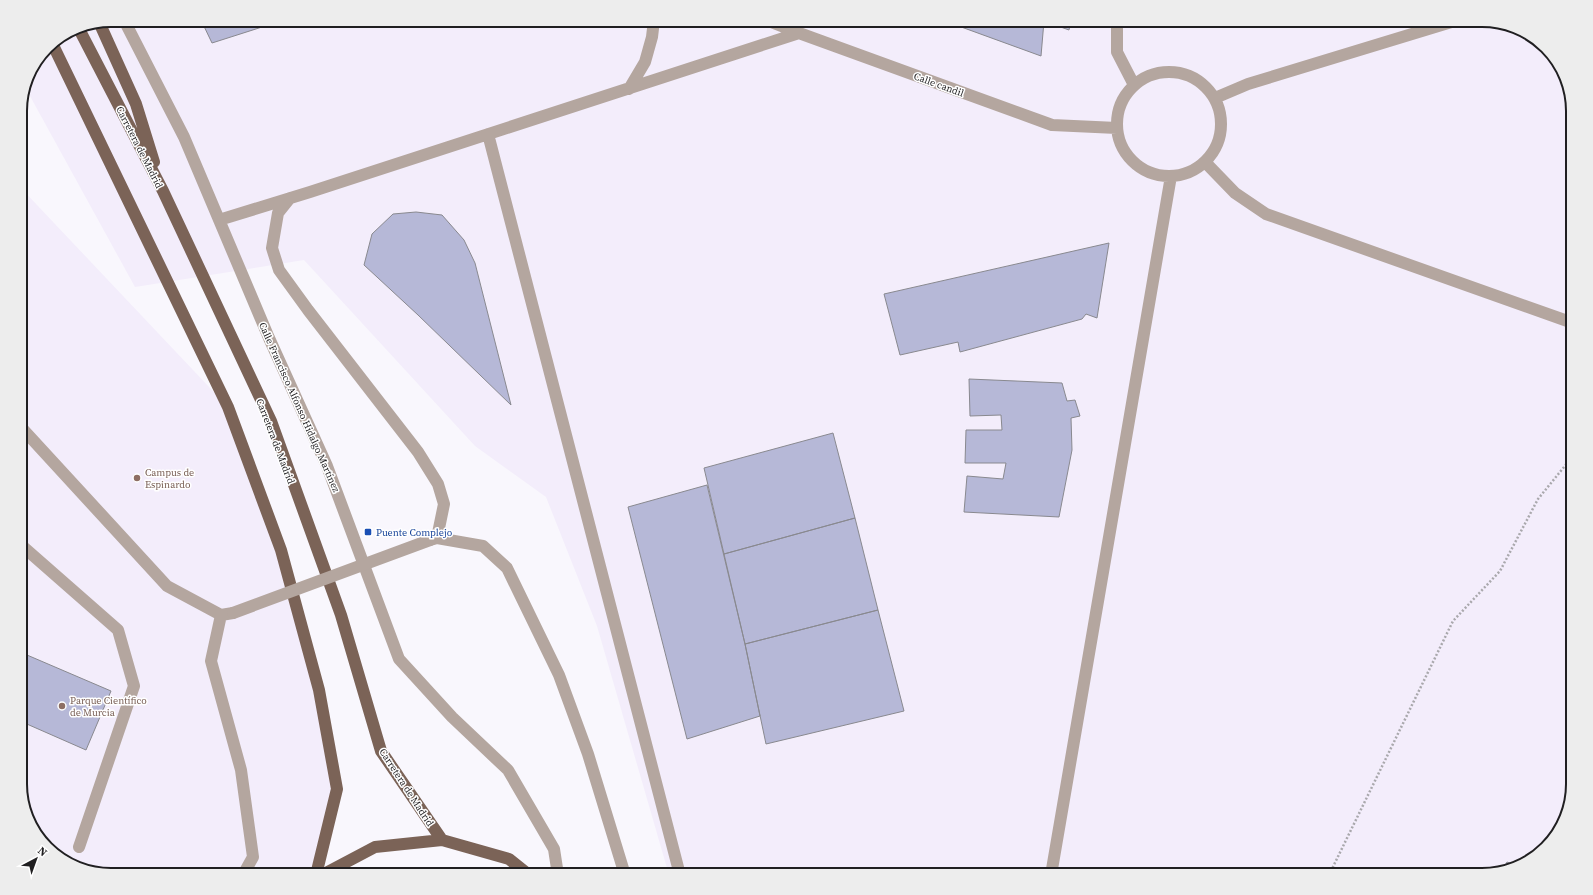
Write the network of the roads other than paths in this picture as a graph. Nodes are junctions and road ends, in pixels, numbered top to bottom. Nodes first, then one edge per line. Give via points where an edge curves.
1 (128, 27) edge
2 (653, 27) edge
3 (782, 27) edge
4 (1117, 27) edge
5 (1435, 27) edge
6 (102, 28) edge
7 (81, 32) edge
8 (799, 34) junction
9 (55, 49) edge
10 (1134, 85) junction
11 (629, 89) junction
12 (1215, 98) junction
13 (1117, 128) junction
14 (488, 134) junction
15 (1205, 162) junction
16 (1172, 176) junction
17 (163, 191) junction
18 (290, 198) junction
19 (219, 220) junction
20 (1566, 321) edge
21 (27, 434) edge
22 (433, 539) junction
23 (27, 550) edge
24 (227, 614) junction
25 (442, 840) junction
26 (79, 846) dead end
27 (247, 868) edge
28 (318, 868) edge
29 (335, 868) edge
30 (520, 868) edge
31 (557, 868) edge
32 (623, 868) edge
33 (678, 868) edge
34 (1052, 868) edge

1 - 19 street, Calle Francisco Alfonso Hidalgo Martínez via 184,137
2 - 11 street via 645,62
3 - 8 street, Calle candil
4 - 10 street via 1117,52
5 - 12 street via 1248,84
6 - 17 main road via 136,104
7 - 17 main road, Carretera de Madrid
8 - 11 street
8 - 13 street, Calle candil via 1052,125
9 - 28 main road via 228,407 281,550 319,690 337,789
10 - 12 street via 1144,78 1162,72 1183,74 1201,83
10 - 13 street via 1124,96 1119,109
11 - 14 street
12 - 15 street via 1221,119 1220,138
13 - 16 street via 1123,149 1136,164 1155,174
14 - 18 street
14 - 33 street
15 - 16 street via 1195,169
15 - 20 street via 1235,193 1266,214
16 - 34 street
17 - 25 main road, Carretera de Madrid via 271,421 341,615 381,751
18 - 19 street
18 - 22 street via 278,213 272,248 279,270 418,452 438,484 444,504
19 - 31 street, Calle Francisco Alfonso Hidalgo Martínez via 269,338 328,466 399,659 452,717 508,770 554,849
21 - 24 street via 167,586
22 - 24 street, bridge
22 - 32 street via 483,546 507,568 559,675 588,754
23 - 26 street via 118,630 134,686
24 - 27 street via 211,661 241,770 252,858
25 - 29 main road via 375,847
25 - 30 main road via 509,859

